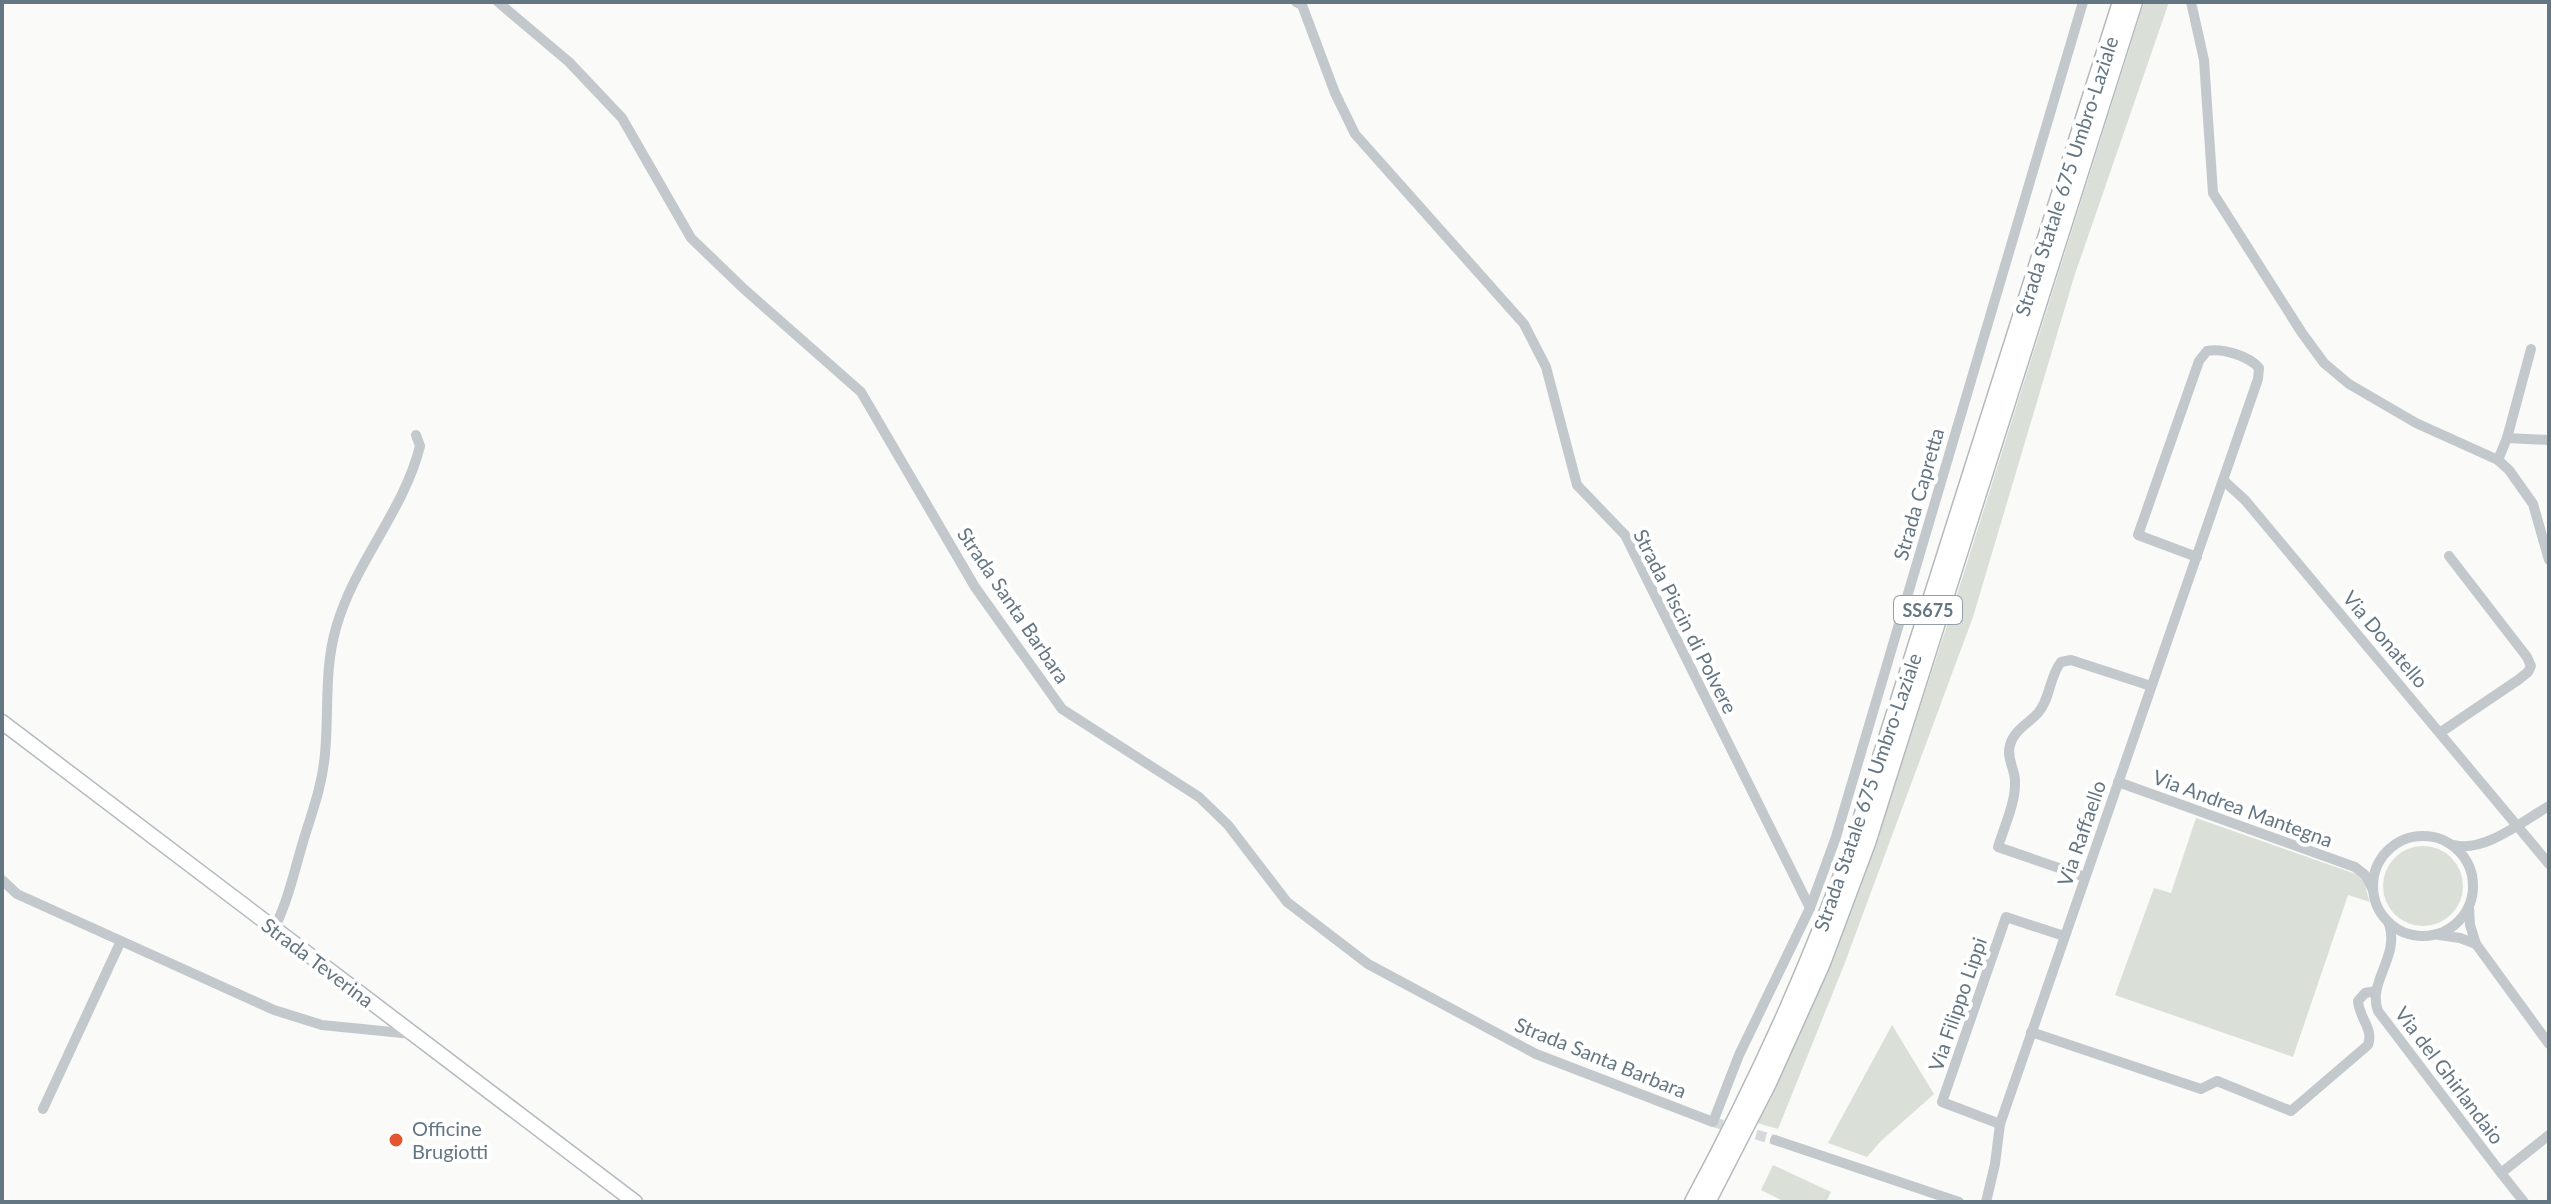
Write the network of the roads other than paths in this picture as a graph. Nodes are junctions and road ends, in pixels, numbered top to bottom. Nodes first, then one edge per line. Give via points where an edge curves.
1 (498, 2) edge
2 (1296, 2) edge
3 (2083, 2) edge
4 (2121, 2) edge
5 (2134, 2) edge
6 (2191, 2) edge
7 (2531, 349) dead end
8 (416, 435) dead end
9 (2507, 438) junction
10 (2549, 440) edge
11 (2498, 460) junction
12 (2223, 480) junction
13 (2449, 556) dead end
14 (2197, 557) junction
15 (2549, 560) edge
16 (2151, 686) junction
17 (2, 722) edge
18 (2441, 732) junction
19 (2118, 782) junction
20 (2549, 806) edge
21 (2518, 824) junction
22 (2451, 844) junction
23 (2484, 844) junction
24 (2382, 859) junction
25 (2549, 864) edge
26 (2355, 867) junction
27 (2471, 871) junction
28 (2085, 877) junction
29 (2, 880) edge
30 (2374, 892) junction
31 (2469, 907) junction
32 (1810, 908) junction
33 (2388, 922) junction
34 (274, 929) junction
35 (2437, 935) junction
36 (2064, 936) junction
37 (2420, 936) junction
38 (120, 943) junction
39 (2476, 944) junction
40 (2391, 952) junction
41 (2376, 991) junction
42 (2031, 1032) junction
43 (412, 1034) junction
44 (2549, 1044) edge
45 (43, 1109) dead end
46 (1713, 1122) joint
47 (2000, 1124) junction
48 (2549, 1135) edge
49 (1775, 1140) tunnel mouth
50 (2501, 1173) junction
51 (635, 1202) edge
52 (1693, 1202) edge
53 (1707, 1202) edge
54 (1959, 1202) edge
55 (1986, 1202) edge
56 (2524, 1202) edge

1 - 46 street, Strada Santa Barbara via 569,62 622,118 691,238 861,392 975,587 1062,709 1199,797 1228,825 1287,902 1368,964 1536,1054
2 - 32 street, Strada Piscin di Polvere via 1302,5 1355,134 1524,324 1546,367 1577,485 1625,535
3 - 32 street, Strada Capretta via 1836,837
4 - 52 highway, Strada Statale 675 Umbro-Laziale / SS675 via 1835,897 1759,1075
5 - 53 highway, Strada Statale 675 Umbro-Laziale / SS675 via 1867,843 1822,963
6 - 11 street via 2204,60 2213,193 2311,346 2362,392
7 - 9 street
8 - 34 street via 420,446 409,477 362,562 336,629 319,795
9 - 10 street
9 - 11 street
11 - 15 street via 2533,504
12 - 14 street, Via Raffaello
12 - 14 street, Via Raffaello via 2259,368 2254,361 2217,349 2199,361 2138,535
12 - 18 street, Via Donatello
13 - 18 street via 2531,666
14 - 16 street, Via Raffaello
16 - 19 street, Via Raffaello
16 - 28 street via 2071,660 2061,662 2041,711 2011,742 2014,795 1998,847
17 - 34 main road, Strada Teverina
18 - 21 street, Via Donatello
19 - 26 street, Via Andrea Mantegna
19 - 28 street, Via Raffaello
20 - 21 street
21 - 23 street
21 - 25 street, Via Donatello
22 - 23 street
22 - 24 street via 2426,836 2409,838
22 - 27 street
23 - 27 street
24 - 26 street
24 - 30 street
26 - 30 street
27 - 31 street
28 - 36 street, Via Raffaello
29 - 38 street via 17,894
30 - 33 street
31 - 35 street via 2453,927
31 - 39 street
32 - 46 street, Strada Capretta
33 - 37 street
33 - 40 street, Via del Ghirlandaio
34 - 43 main road, Strada Teverina
35 - 37 street
35 - 39 street
36 - 42 street, Via Raffaello
36 - 47 street, Via Filippo Lippi via 2006,917 1942,1102
37 - 40 street via 2404,939
38 - 43 street via 286,1014 322,1025
38 - 45 street
39 - 44 street
40 - 41 street, Via del Ghirlandaio
41 - 42 street via 2358,1001 2371,1035 2368,1045 2291,1111 2217,1081 2201,1089
41 - 50 street, Via del Ghirlandaio via 2378,1011
42 - 47 street, Via Raffaello
43 - 51 main road, Strada Teverina
47 - 55 street, Via Raffaello
48 - 50 street
49 - 54 street
50 - 56 street, Via del Ghirlandaio

